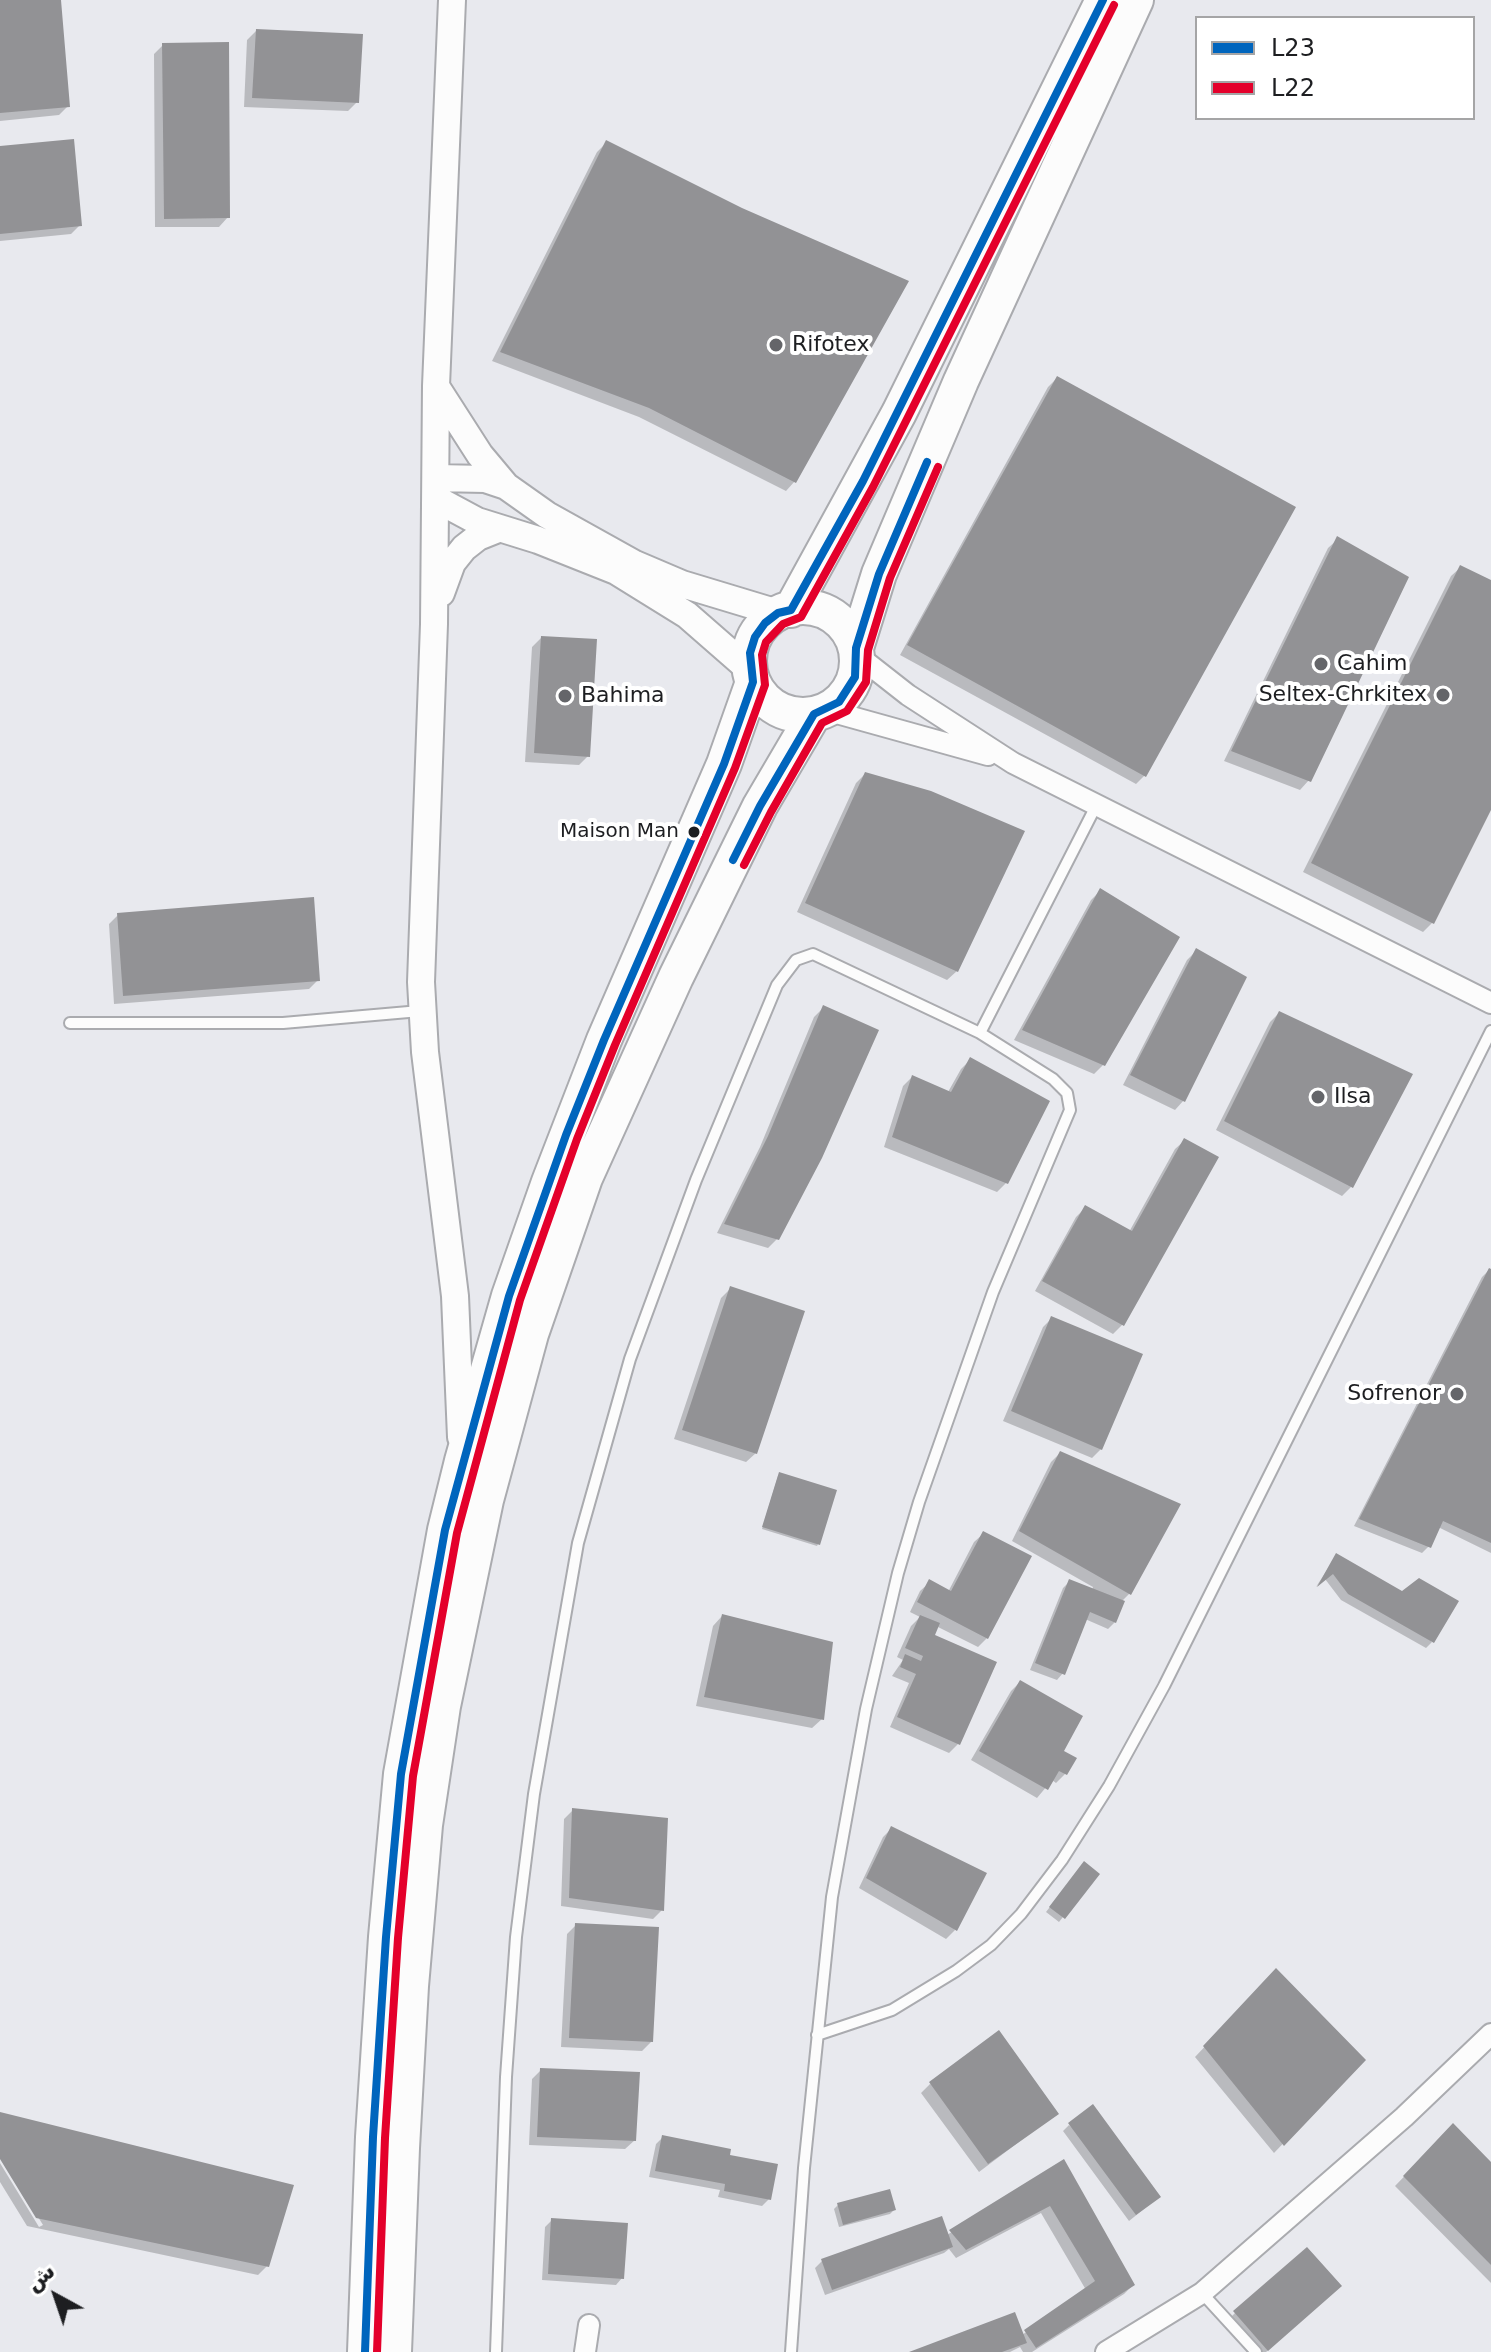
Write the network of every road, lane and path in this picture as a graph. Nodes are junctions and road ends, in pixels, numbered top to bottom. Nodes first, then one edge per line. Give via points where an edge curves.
1 (452, 0) edge
2 (1103, 0) edge
3 (1136, 0) edge
4 (436, 386) junction
5 (506, 486) junction
6 (436, 488) junction
7 (498, 529) junction
8 (785, 611) junction
9 (434, 624) junction
10 (856, 651) junction
11 (752, 676) junction
12 (820, 712) junction
13 (1013, 763) junction
14 (1097, 804) junction
15 (1491, 1003) edge
16 (422, 1011) junction
17 (70, 1023) dead end
18 (1491, 1031) edge
19 (980, 1033) junction
20 (462, 1461) junction
21 (1491, 2034) edge
22 (817, 2035) junction
23 (1202, 2293) junction
24 (589, 2325) dead end
25 (365, 2352) edge
26 (394, 2352) edge
27 (496, 2352) edge
28 (585, 2352) edge
29 (791, 2352) edge
30 (1106, 2352) edge
31 (1256, 2352) edge

1 - 4 street
2 - 8 highway via 899,413
3 - 10 highway via 961,381 879,574
4 - 5 street
4 - 6 street
5 - 6 street via 485,479
5 - 8 street via 635,564 682,584
6 - 7 street via 466,516
6 - 9 street
7 - 9 street via 478,537 452,563
7 - 11 street via 616,571 687,615
8 - 10 highway via 803,607 831,614 850,634
8 - 11 highway via 765,623 755,637
9 - 16 street
10 - 12 highway via 855,677 848,691
10 - 13 street via 908,695
11 - 12 highway via 761,695 784,712
11 - 20 highway via 724,764 562,1147 509,1296
12 - 13 street
12 - 26 highway via 760,806 585,1178 531,1334 486,1500 443,1706 425,1825 403,2118
13 - 14 street
14 - 15 street
14 - 19 lane
16 - 17 lane via 283,1023
16 - 20 street via 455,1296
18 - 22 lane via 1164,1686 1062,1860 1021,1914 956,1971 892,2010
19 - 22 lane via 1053,1079 1067,1093 1070,1110 993,1292 898,1573 866,1709 832,1897
19 - 27 lane via 821,956 796,960 768,1004 652,1294 578,1543 534,1794 506,2077
20 - 25 highway via 401,1774 373,2137
21 - 23 street
22 - 29 lane
23 - 30 street
23 - 31 lane
24 - 28 street

